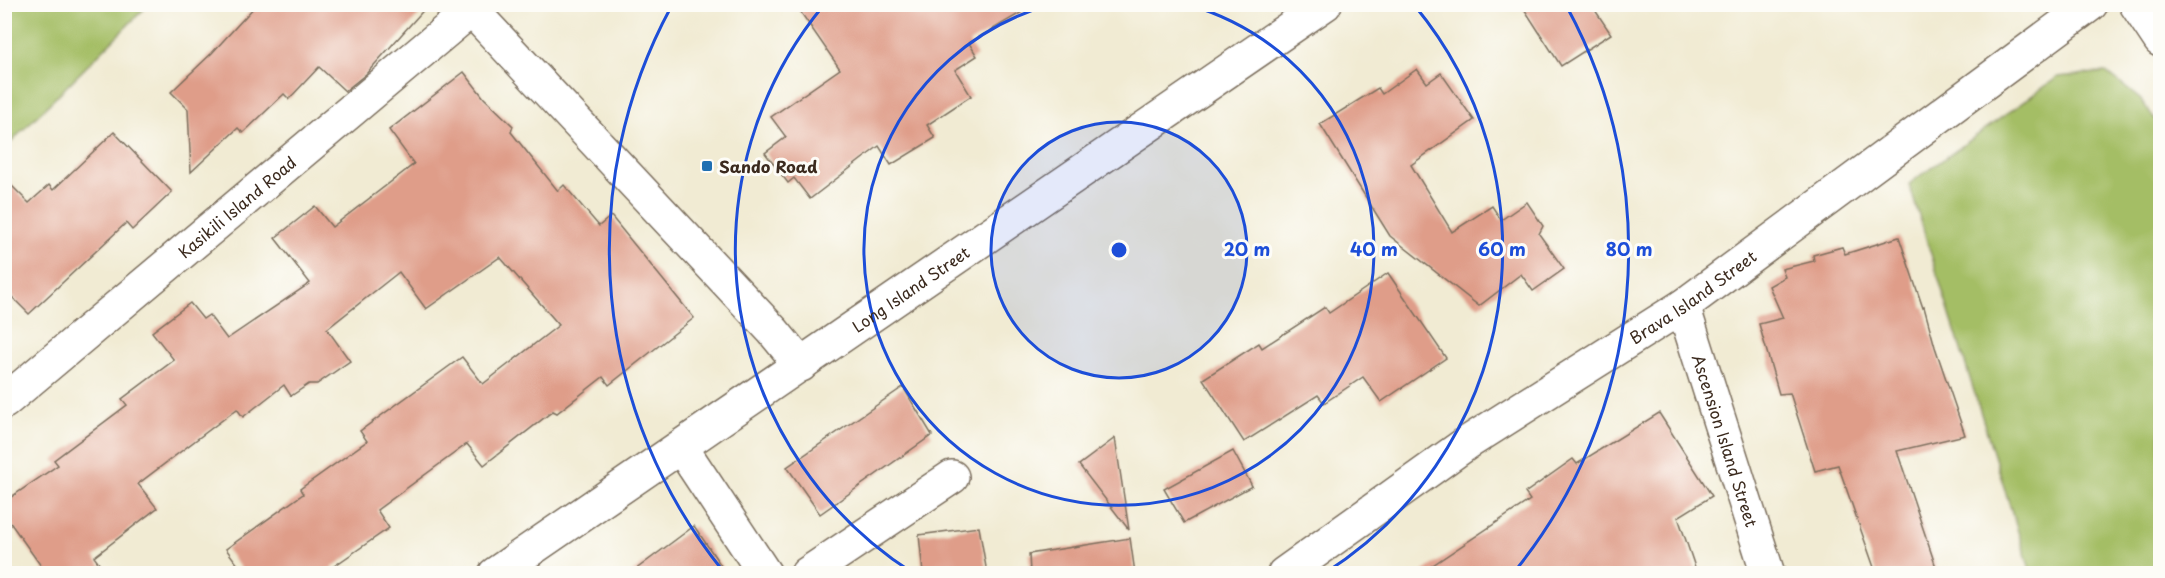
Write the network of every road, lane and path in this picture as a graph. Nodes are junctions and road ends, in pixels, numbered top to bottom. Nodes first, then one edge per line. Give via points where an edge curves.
1 (1325, 4) edge
2 (2091, 4) edge
3 (2136, 4) edge
4 (469, 7) edge
5 (2160, 40) edge
6 (1683, 306) junction
7 (801, 365) junction
8 (4, 402) edge
9 (681, 447) junction
10 (952, 477) dead end
11 (495, 573) edge
12 (765, 573) edge
13 (807, 573) edge
14 (1284, 573) edge
15 (1768, 573) edge

1 - 7 street, Long Island Street
2 - 6 street, Brava Island Street
3 - 5 street
4 - 7 street
4 - 8 street, Kasikili Island Road
6 - 14 street, Brava Island Street via 1467,444
6 - 15 street, Ascension Island Street
7 - 9 street, Long Island Street
9 - 11 street, Long Island Street
9 - 12 street
10 - 13 street

